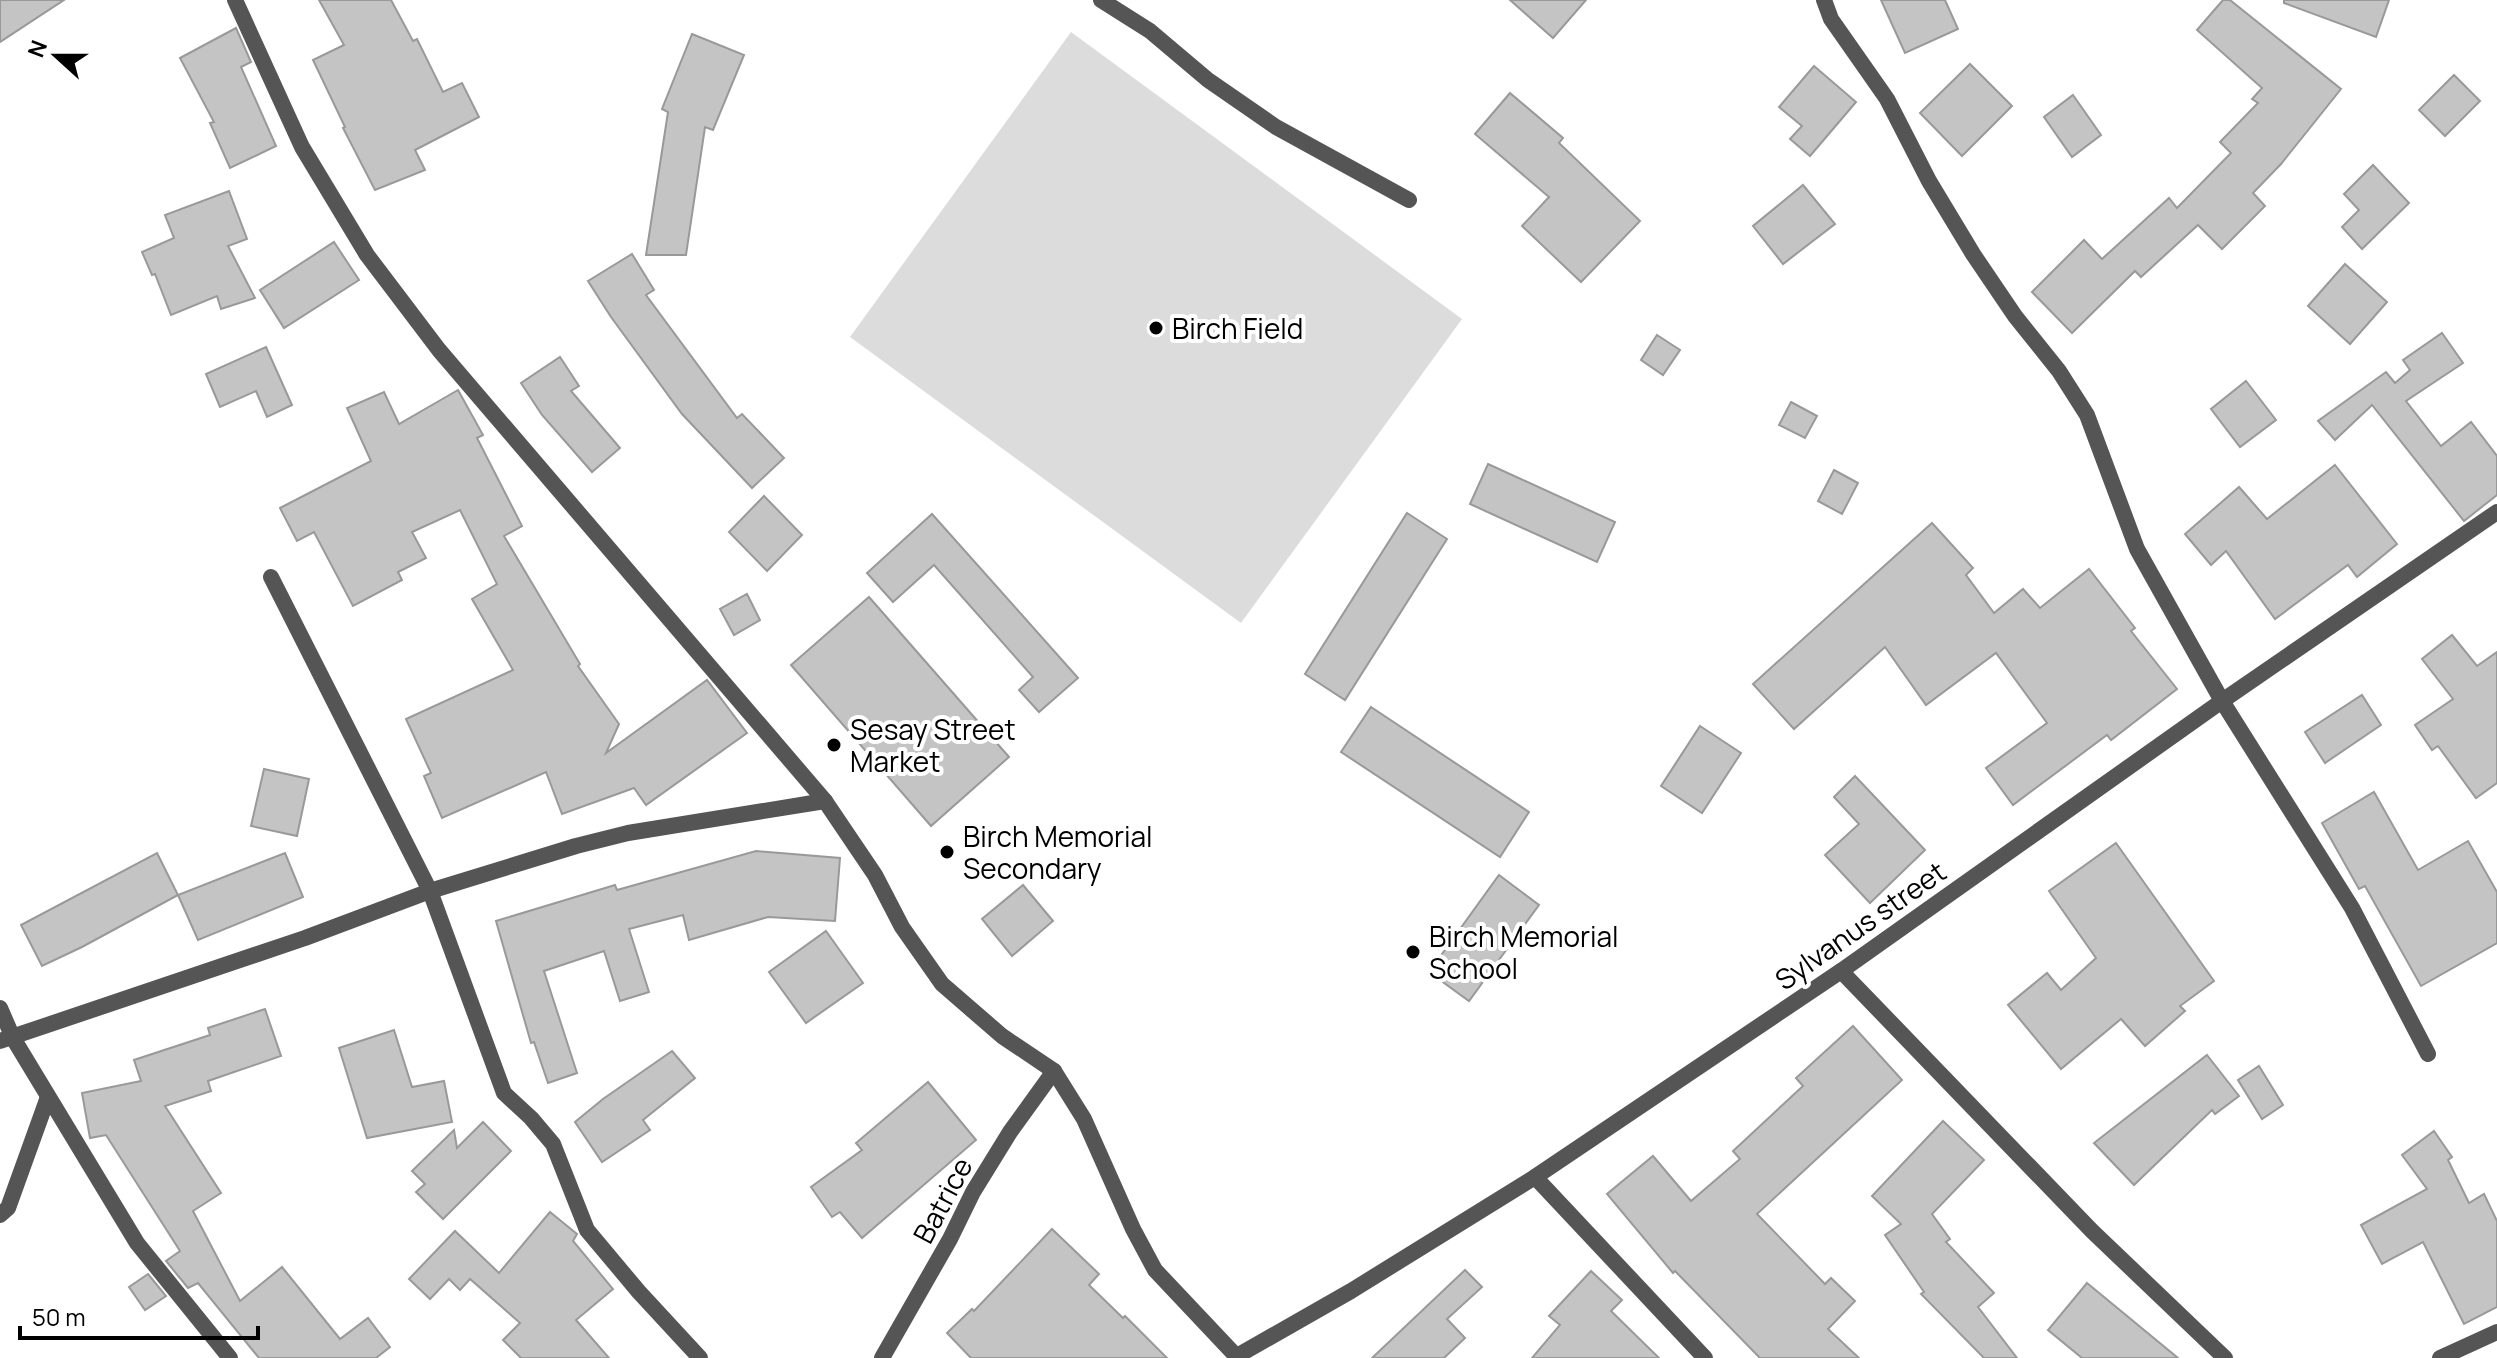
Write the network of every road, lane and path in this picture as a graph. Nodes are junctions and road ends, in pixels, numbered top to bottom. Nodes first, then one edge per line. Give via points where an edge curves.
1 (235, 0) edge
2 (1101, 0) edge
3 (1824, 0) edge
4 (1409, 200) dead end
5 (2497, 512) edge
6 (271, 577) dead end
7 (2222, 701) junction
8 (825, 801) junction
9 (430, 891) junction
10 (1841, 971) junction
11 (0, 1008) edge
12 (6, 1040) edge
13 (2428, 1054) dead end
14 (1054, 1071) junction
15 (48, 1097) junction
16 (1535, 1177) junction
17 (0, 1215) edge
18 (2497, 1332) edge
19 (1238, 1357) edge
20 (230, 1358) edge
21 (700, 1358) edge
22 (882, 1358) edge
23 (1705, 1358) edge
24 (2225, 1358) edge
25 (2440, 1358) edge

1 - 8 street via 302,147 367,255 439,350
2 - 4 street via 1276,127
3 - 7 street via 1831,19 1887,99 1973,254 2087,415 2137,549
5 - 7 street, Sylvanus street
6 - 9 street
7 - 10 street, Sylvanus street
7 - 13 street via 2352,908
8 - 9 street via 628,833
8 - 14 street via 942,984 1002,1036
9 - 12 street
9 - 21 street via 504,1093 553,1144 587,1230
10 - 16 street, Sylvanus street
10 - 24 street via 2092,1231
11 - 12 street
12 - 15 street
14 - 19 street via 1084,1119 1155,1270
14 - 22 street, Batrice via 973,1192
15 - 17 street via 8,1208
15 - 20 street via 137,1243
16 - 19 street, Sylvanus street
16 - 23 street
18 - 25 street

